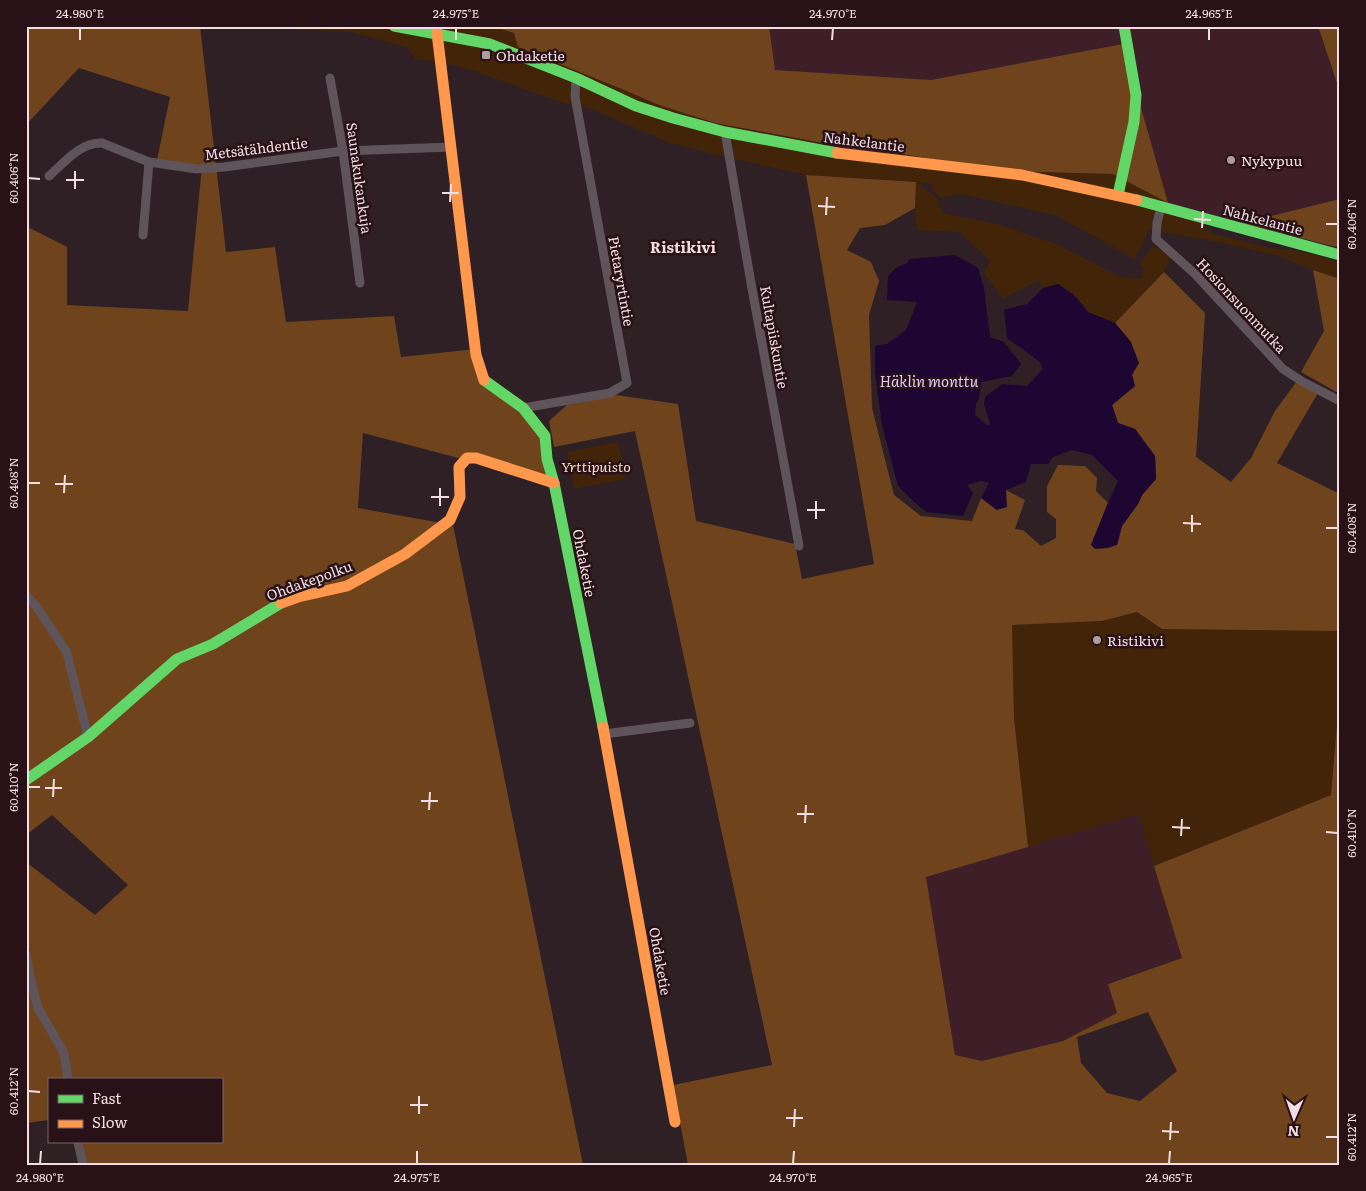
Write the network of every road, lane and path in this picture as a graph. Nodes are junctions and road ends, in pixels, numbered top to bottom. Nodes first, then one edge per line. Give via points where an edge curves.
1 (394, 26) edge
2 (1124, 26) edge
3 (437, 33) junction
4 (330, 78) dead end
5 (576, 78) junction
6 (725, 132) junction
7 (451, 147) junction
8 (343, 151) junction
9 (149, 162) junction
10 (49, 176) dead end
11 (1118, 195) junction
12 (1160, 207) junction
13 (143, 235) dead end
14 (1340, 255) edge
15 (360, 283) dead end
16 (1340, 401) edge
17 (523, 408) junction
18 (554, 483) junction
19 (799, 546) dead end
20 (26, 595) edge
21 (690, 723) dead end
22 (604, 734) junction
23 (88, 737) junction
24 (26, 780) edge
25 (26, 954) edge
26 (68, 1078) edge
27 (675, 1122) dead end
28 (78, 1144) edge
29 (83, 1165) edge

1 - 3 street, Nahkelantie
2 - 11 street via 1136,95 1134,122
3 - 5 street, Nahkelantie via 490,44
3 - 7 street, Ohdaketie
4 - 8 street, Saunakukankuja
5 - 6 street, Nahkelantie via 636,106
5 - 17 street, Pietaryrtintie via 575,97 627,383 610,393
6 - 11 street, Nahkelantie via 825,151 1022,176
6 - 19 street, Kultapiiskuntie
7 - 8 street, Metsätähdentie
7 - 17 street, Ohdaketie via 476,355 483,379
8 - 9 street, Metsätähdentie via 197,169
8 - 15 street, Saunakukankuja
9 - 10 street, Metsätähdentie via 95,143 82,147
9 - 13 street
11 - 12 street, Nahkelantie
12 - 14 street, Nahkelantie
12 - 16 street, Hosionsuonmutka via 1156,239 1195,274 1283,369
17 - 18 street, Ohdaketie via 545,436
18 - 22 street, Ohdaketie
18 - 23 street, Ohdakepolku via 467,458 459,467 460,497 450,520 405,554 347,586 277,605 213,644 177,659
20 - 23 street via 66,653
21 - 22 street
22 - 27 street, Ohdaketie
23 - 24 street, Ohdakepolku
25 - 26 street via 38,1008 64,1054
28 - 29 street

